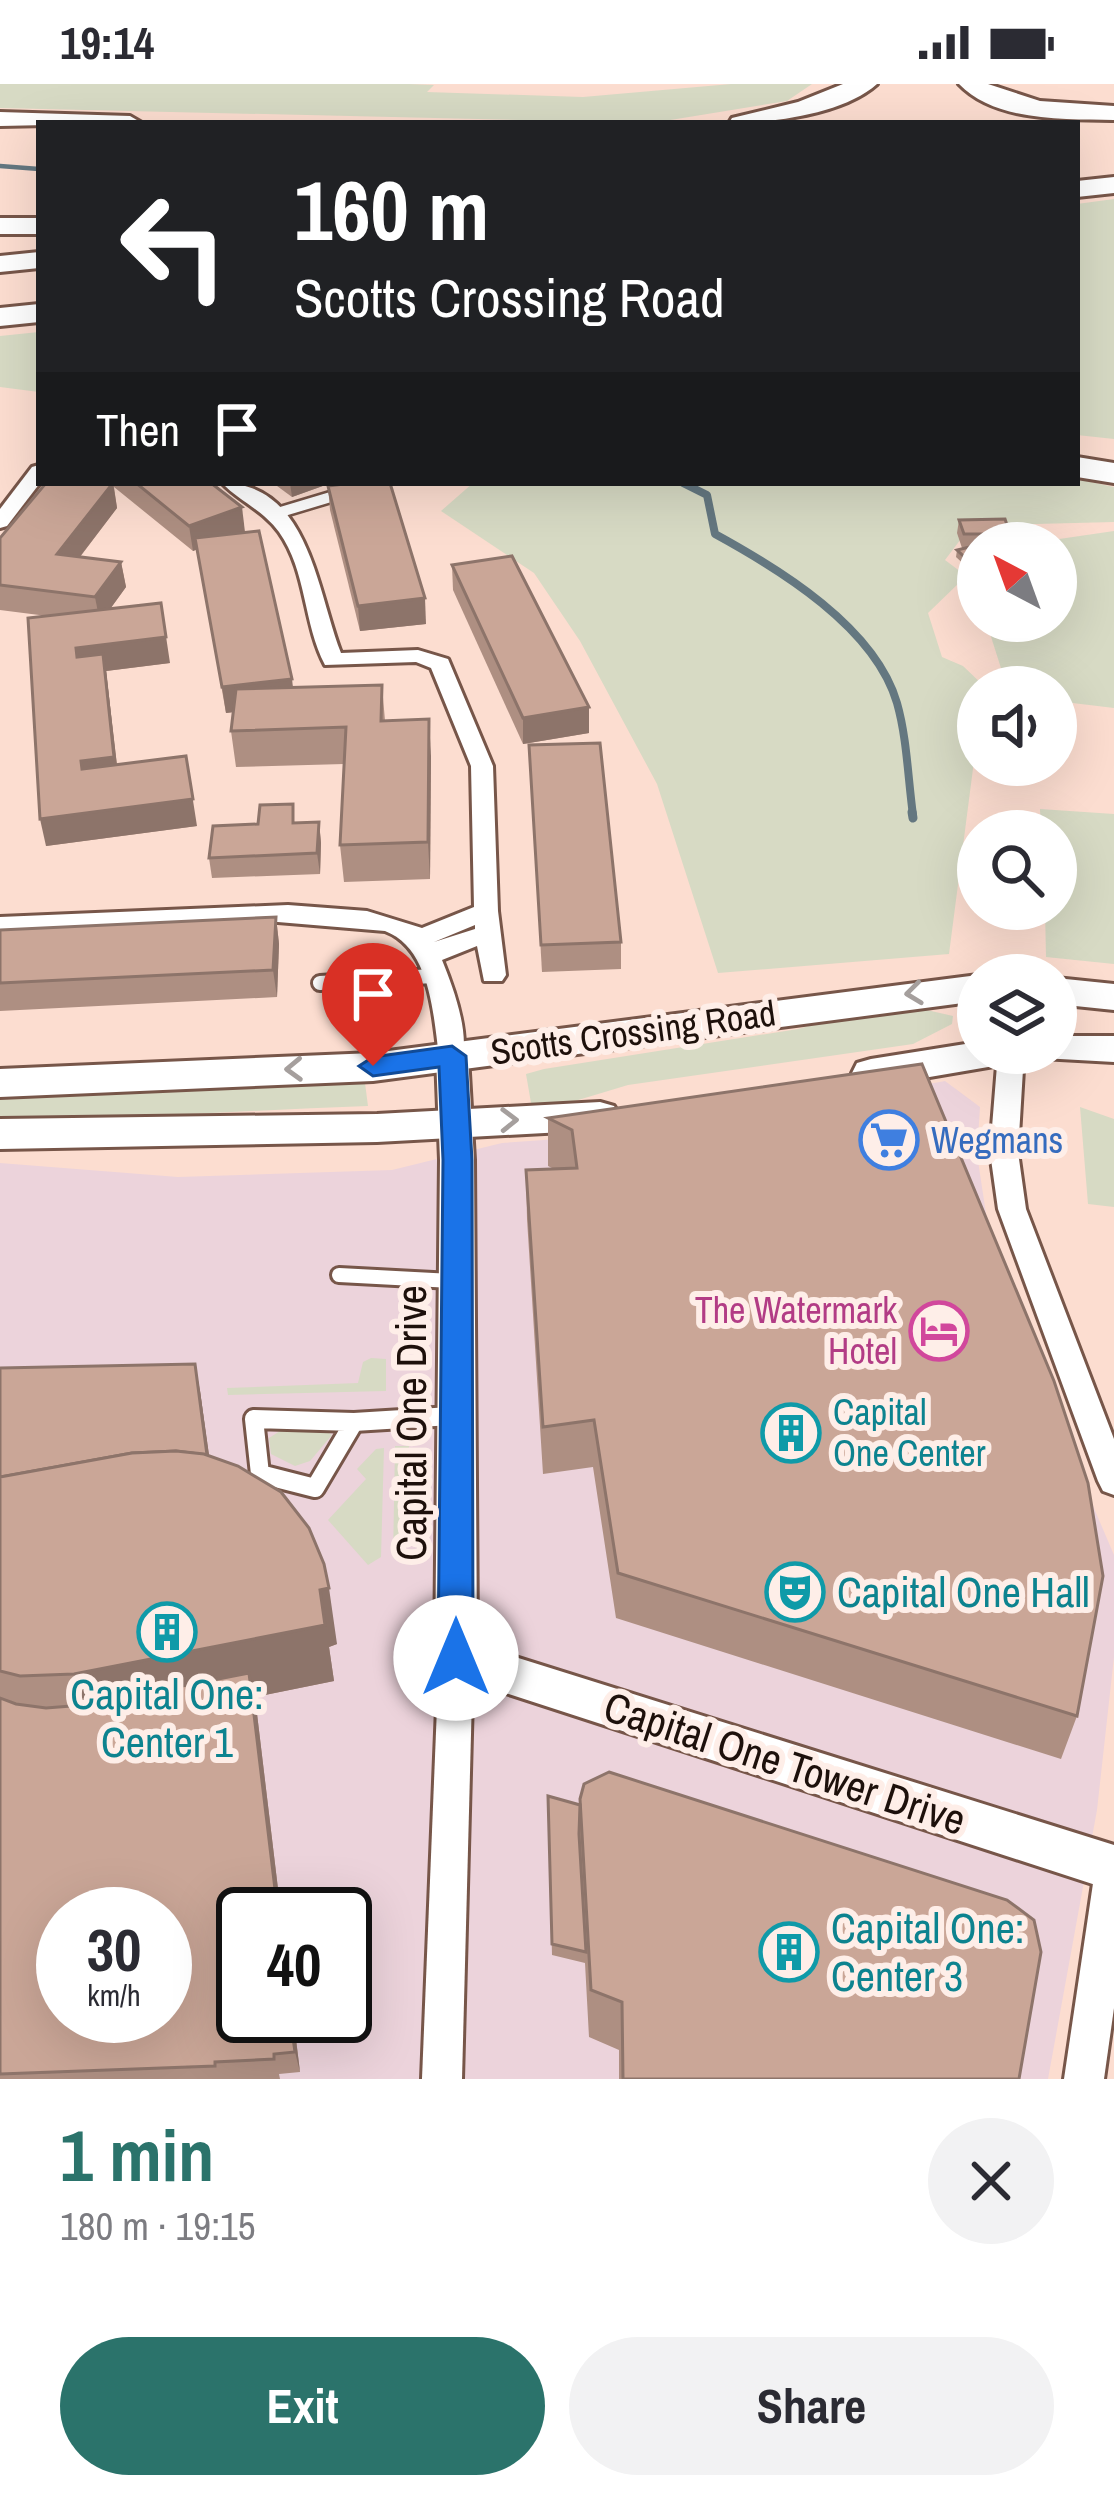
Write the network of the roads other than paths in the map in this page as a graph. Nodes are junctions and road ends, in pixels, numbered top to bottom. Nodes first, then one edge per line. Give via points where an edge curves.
1 (865, 84) edge
2 (971, 84) edge
3 (1114, 114) edge
4 (753, 120) edge
5 (1066, 120) edge
6 (0, 122) edge
7 (36, 122) edge
8 (36, 123) edge
9 (1114, 163) edge
10 (1080, 167) edge
11 (1114, 184) edge
12 (1080, 189) edge
13 (0, 226) edge
14 (36, 226) edge
15 (36, 260) edge
16 (0, 265) edge
17 (36, 288) edge
18 (0, 292) edge
19 (36, 313) edge
20 (0, 317) edge
21 (1080, 451) edge
22 (1114, 455) edge
23 (1080, 467) edge
24 (1114, 473) edge
25 (36, 475) edge
26 (235, 486) edge
27 (344, 493) edge
28 (274, 514) junction
29 (0, 522) edge
30 (487, 922) junction
31 (0, 925) edge
32 (426, 958) junction
33 (493, 975) dead end
34 (320, 983) dead end
35 (957, 991) edge
36 (1077, 993) edge
37 (1114, 997) edge
38 (1077, 1013) edge
39 (1114, 1016) edge
40 (1077, 1049) edge
41 (1114, 1049) edge
42 (452, 1056) junction
43 (957, 1059) edge
44 (1010, 1074) edge
45 (827, 1080) edge
46 (0, 1083) edge
47 (646, 1109) edge
48 (456, 1121) junction
49 (0, 1134) edge
50 (339, 1275) dead end
51 (457, 1281) junction
52 (456, 1415) junction
53 (354, 1422) junction
54 (1114, 1481) edge
55 (456, 1658) junction
56 (1114, 1869) edge
57 (442, 2079) edge
58 (1084, 2079) edge

1 - 4 highway
2 - 3 highway via 1035,108
3 - 5 highway
6 - 7 highway
6 - 8 highway
9 - 10 highway
11 - 12 highway
13 - 14 highway
15 - 16 highway
17 - 18 highway
19 - 20 highway
21 - 22 highway
23 - 24 highway
25 - 29 street
26 - 28 street
27 - 28 lane
28 - 30 street via 305,563 334,660 418,656 440,664 482,766
30 - 32 street
30 - 33 street
31 - 32 street via 233,914 377,922 410,931
32 - 34 lane
32 - 42 street
35 -> 42 main road, Scotts Crossing Road
36 - 37 main road
38 - 39 main road
40 - 41 main road
42 -> 46 main road, Scotts Crossing Road
42 - 48 street, Capital One Drive
43 - 45 main road
44 - 54 street via 1004,1152 1012,1209
48 -> 47 main road, Scotts Crossing Road via 562,1121
48 - 49 main road, Scotts Crossing Road
48 - 51 street, Capital One Drive
50 - 51 lane
51 - 52 street, Capital One Drive
52 - 53 lane
52 - 55 street, Capital One Drive
53 - 53 lane via 254,1419 260,1474 315,1488
55 - 56 street, Capital One Tower Drive
55 - 57 street, Capital One Drive
56 - 58 street

